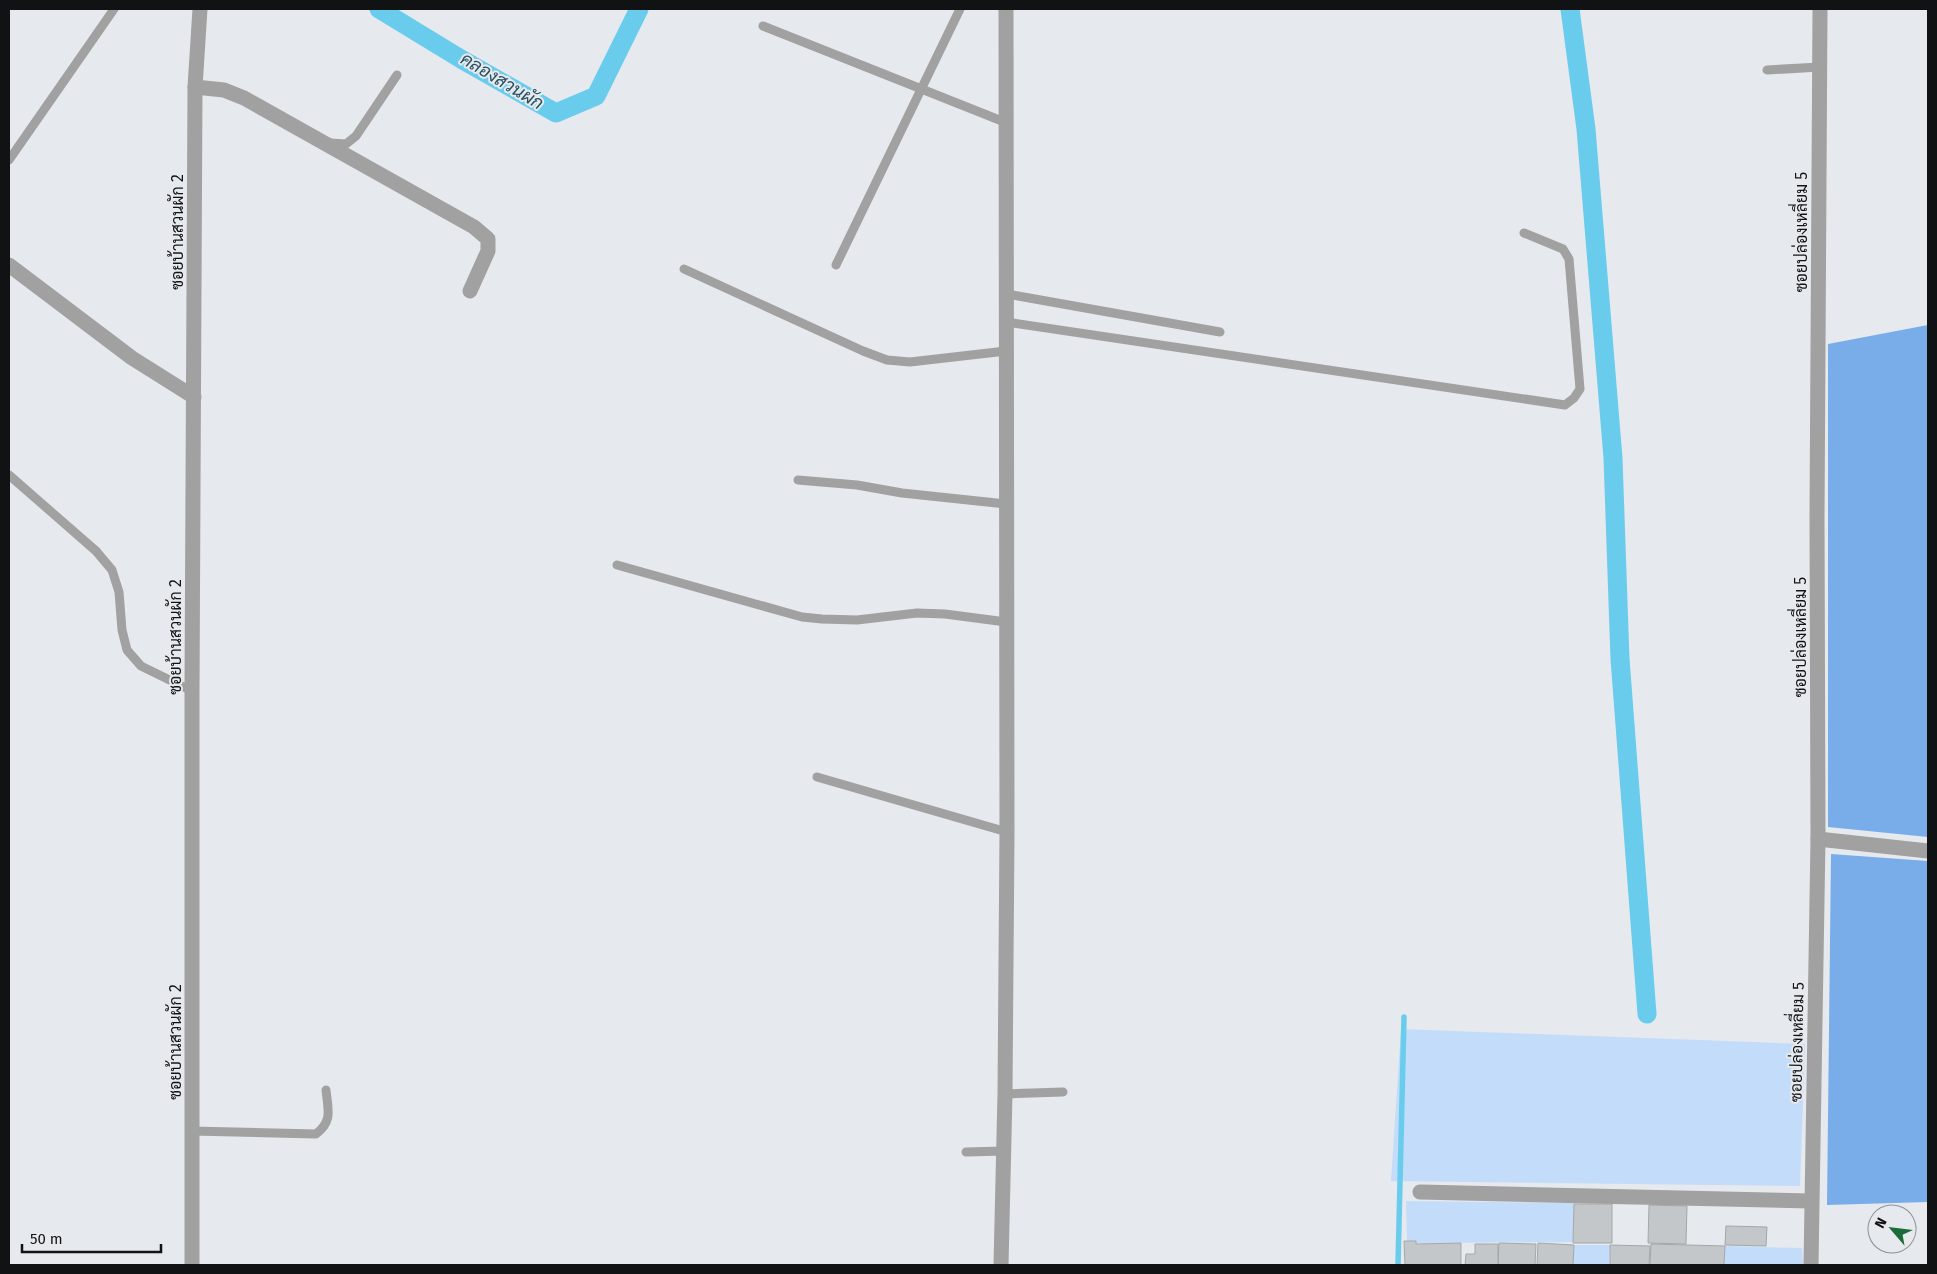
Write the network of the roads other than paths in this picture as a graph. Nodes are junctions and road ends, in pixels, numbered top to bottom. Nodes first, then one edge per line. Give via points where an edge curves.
1 (114, 9) edge
2 (200, 9) edge
3 (960, 9) edge
4 (1006, 9) edge
5 (1820, 9) edge
6 (763, 26) dead end
7 (1820, 67) junction
8 (1767, 70) dead end
9 (397, 75) dead end
10 (195, 87) junction
11 (921, 89) junction
12 (1007, 123) junction
13 (325, 143) junction
14 (9, 160) edge
15 (1524, 234) dead end
16 (9, 265) edge
17 (836, 265) dead end
18 (684, 269) dead end
19 (470, 291) dead end
20 (1008, 294) junction
21 (1006, 322) junction
22 (1220, 332) dead end
23 (1006, 351) junction
24 (194, 397) junction
25 (9, 475) edge
26 (798, 480) dead end
27 (1006, 504) junction
28 (617, 565) dead end
29 (1006, 622) junction
30 (192, 691) junction
31 (817, 776) dead end
32 (1007, 832) junction
33 (1818, 839) junction
34 (1928, 851) edge
35 (326, 1090) dead end
36 (1064, 1092) dead end
37 (1005, 1094) junction
38 (192, 1131) junction
39 (1004, 1151) junction
40 (966, 1152) dead end
41 (1420, 1192) dead end
42 (1812, 1201) junction
43 (192, 1265) edge
44 (1001, 1265) edge
45 (1811, 1265) edge

1 - 14 lane
2 - 10 street, ซอยบ้านสวนผัก 2
3 - 11 lane
4 - 12 street
5 - 7 street, ซอยปล่องเหลี่ยม 5
6 - 11 lane
7 - 8 lane
7 - 33 street, ซอยปล่องเหลี่ยม 5
9 - 13 lane via 356,136 346,144
10 - 13 street via 224,90 244,98
10 - 24 street, ซอยบ้านสวนผัก 2
11 - 12 lane
11 - 17 lane
12 - 20 street
13 - 19 street via 488,238 488,251
15 - 21 lane via 1563,249 1569,259 1580,389 1565,405
16 - 24 street via 132,358
18 - 23 lane via 887,360 910,362
20 - 21 street
20 - 22 lane
21 - 23 street
23 - 27 street
24 - 30 street, ซอยบ้านสวนผัก 2
25 - 30 lane via 96,551 112,570 119,592 127,650 141,666
26 - 27 lane
27 - 29 street
28 - 29 lane via 822,620 857,620 917,613
29 - 32 street
30 - 38 street, ซอยบ้านสวนผัก 2
31 - 32 lane
32 - 37 street
33 - 34 street
33 - 42 street, ซอยปล่องเหลี่ยม 5
35 - 38 lane via 328,1121 316,1134
36 - 37 lane
37 - 39 street
38 - 43 street, ซอยบ้านสวนผัก 2
39 - 40 lane
39 - 44 street
41 - 42 street
42 - 45 street, ซอยปล่องเหลี่ยม 5

